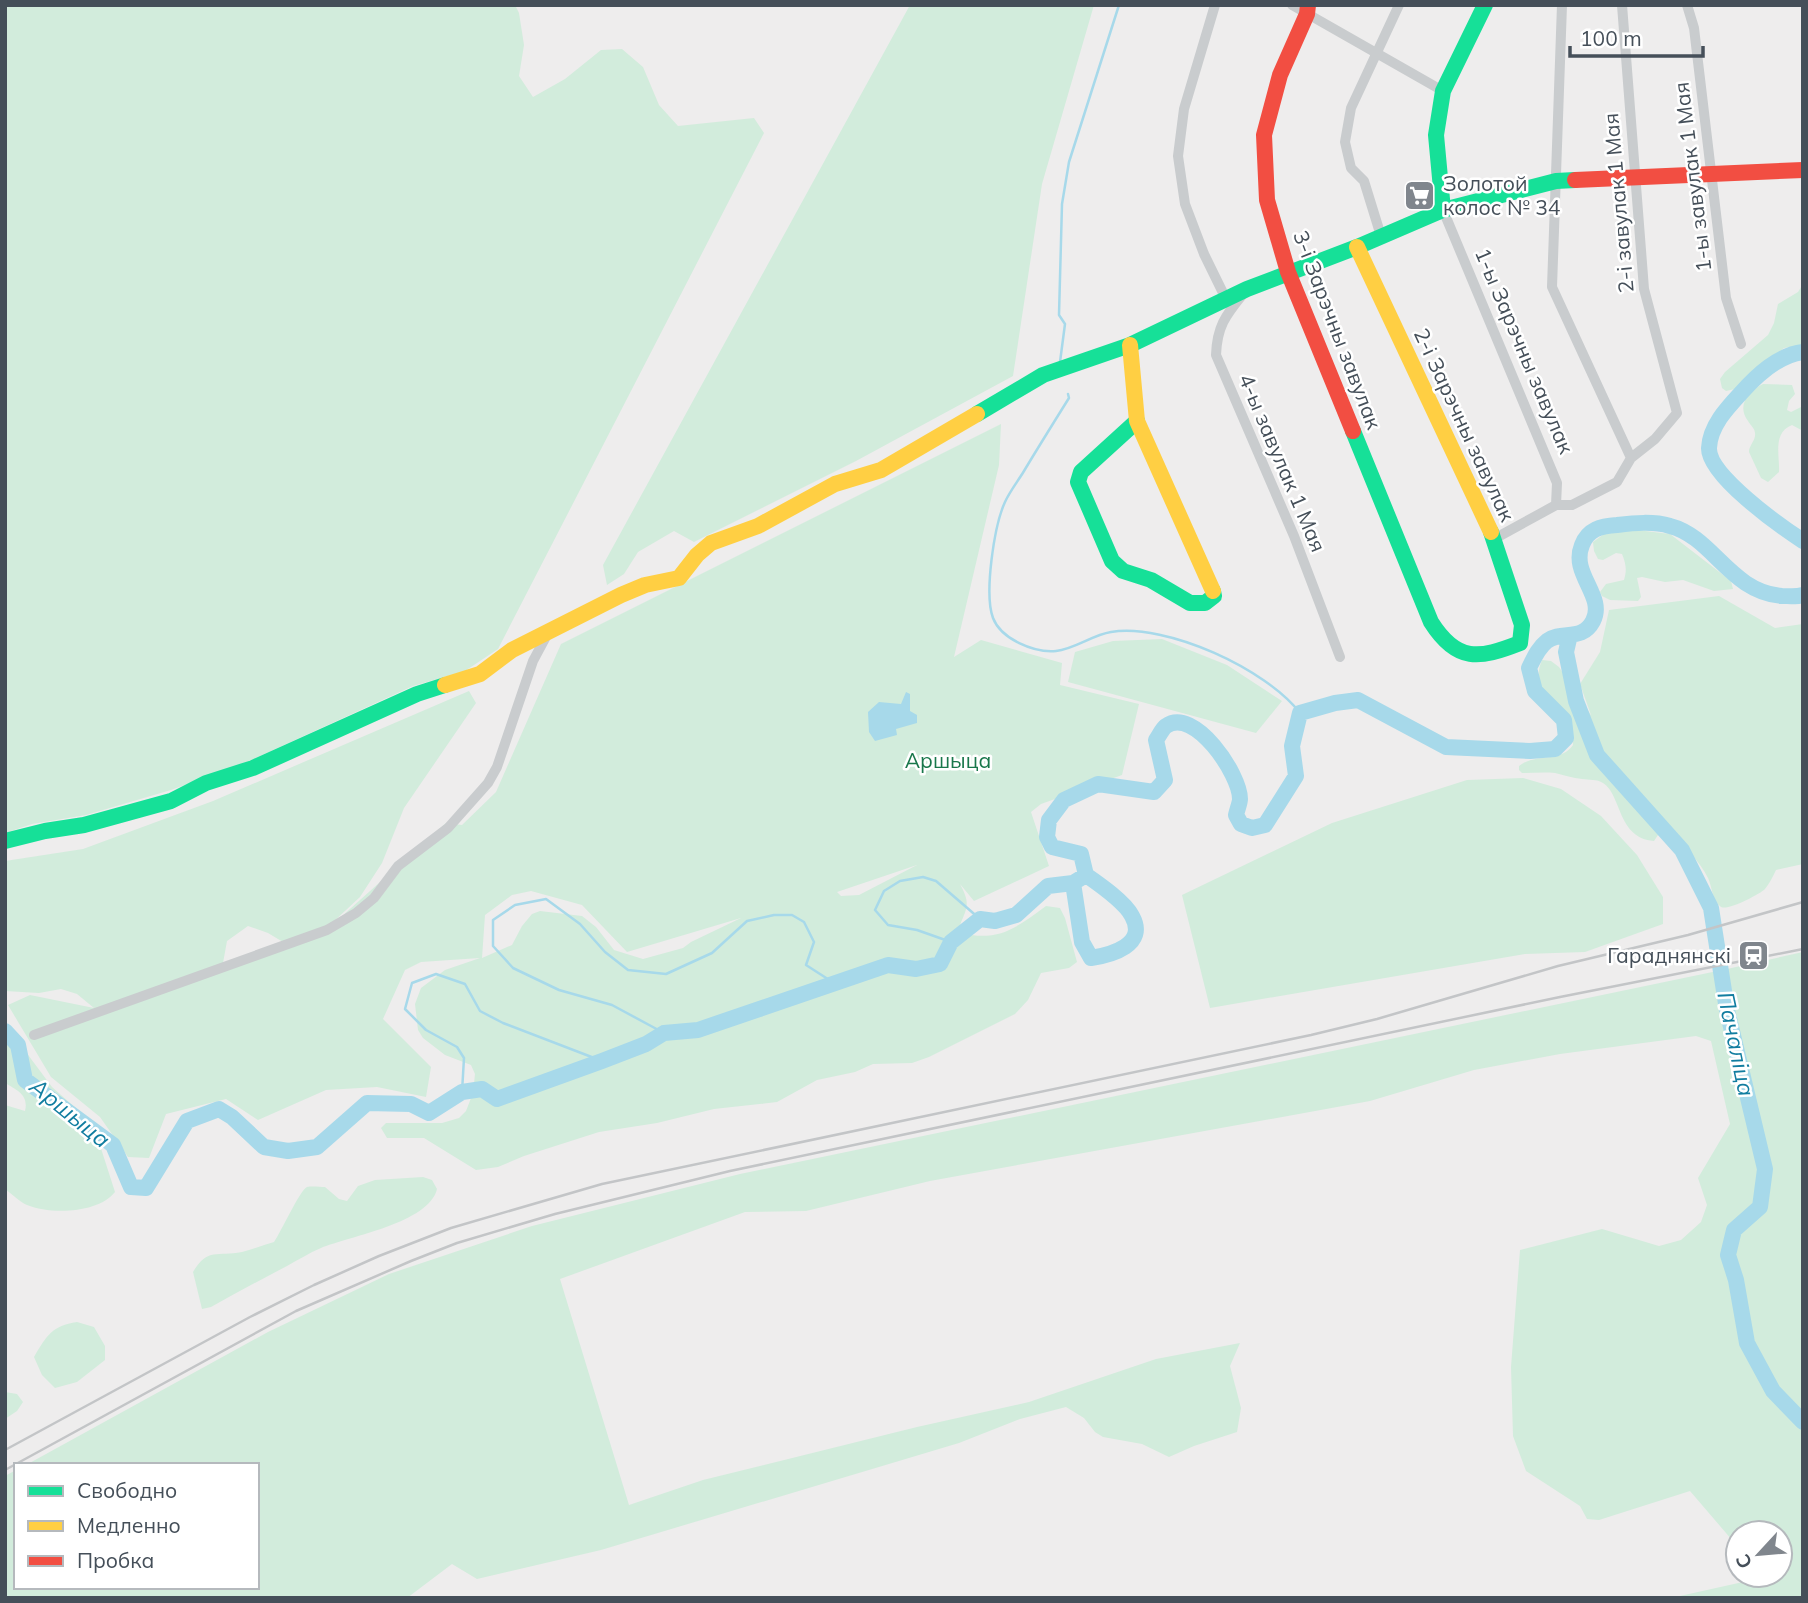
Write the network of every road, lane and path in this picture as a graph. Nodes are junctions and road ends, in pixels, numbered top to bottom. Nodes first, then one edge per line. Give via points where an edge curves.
1 (1215, 5) edge
2 (1292, 5) edge
3 (1399, 5) edge
4 (1485, 5) edge
5 (1562, 5) edge
6 (1622, 5) edge
7 (1687, 5) edge
8 (1307, 10) edge
9 (1377, 52) junction
10 (1443, 91) junction
11 (1803, 170) edge
12 (1713, 174) junction
13 (1636, 178) junction
14 (1556, 181) junction
15 (1443, 210) junction
16 (1381, 236) junction
17 (1357, 247) junction
18 (1288, 272) junction
19 (1247, 289) junction
20 (1226, 299) junction
21 (1741, 344) dead end
22 (1130, 345) junction
23 (1137, 421) junction
24 (1631, 458) junction
25 (1556, 505) junction
26 (1494, 539) junction
27 (1522, 625) joint
28 (549, 632) junction
29 (1340, 657) dead end
30 (5, 841) edge
31 (34, 1035) dead end

1 - 20 street via 1184,109 1178,156 1185,204
2 - 8 street
3 - 9 street
4 - 10 street, 1-ы Зарэчны завулак
5 - 14 street
6 - 13 street, 2-і завулак 1 Мая
7 - 12 street, 1-ы завулак 1 Мая
8 - 9 street
8 - 18 street, 3-і Зарэчны завулак via 1280,75 1264,135 1267,200
9 - 10 street
9 - 16 street via 1351,108 1345,142 1350,169 1364,181
10 - 15 street, 1-ы Зарэчны завулак via 1436,135
11 - 12 street
12 - 13 street
12 - 21 street, 1-ы завулак 1 Мая via 1726,298
13 - 14 street
13 - 24 street, 2-і завулак 1 Мая via 1644,289 1677,413
14 - 15 street
14 - 24 street via 1552,287
15 - 16 street
15 - 25 street, 1-ы Зарэчны завулак via 1557,483
16 - 17 street
17 - 18 street
17 - 26 street, 2-і Зарэчны завулак
18 - 19 street
18 - 27 street, 3-і Зарэчны завулак via 1439,638 1454,652 1471,656 1498,652 1520,643
19 - 20 street
19 - 29 street, 4-ы завулак 1 Мая via 1225,317 1217,335 1216,355
20 - 22 street
22 - 23 street
22 - 28 street via 1043,375 881,470 835,484 758,526 711,543 678,578 621,594
23 - 23 street via 1081,472 1081,491 1112,561 1123,571 1151,580 1190,603 1205,603 1214,596 1213,587
24 - 25 street via 1617,482 1573,505
25 - 26 street
26 - 27 street, 2-і Зарэчны завулак
28 - 30 street via 512,650 480,674 417,694 171,801
28 - 31 street via 533,661 488,783 448,828 398,866 356,913 327,930

